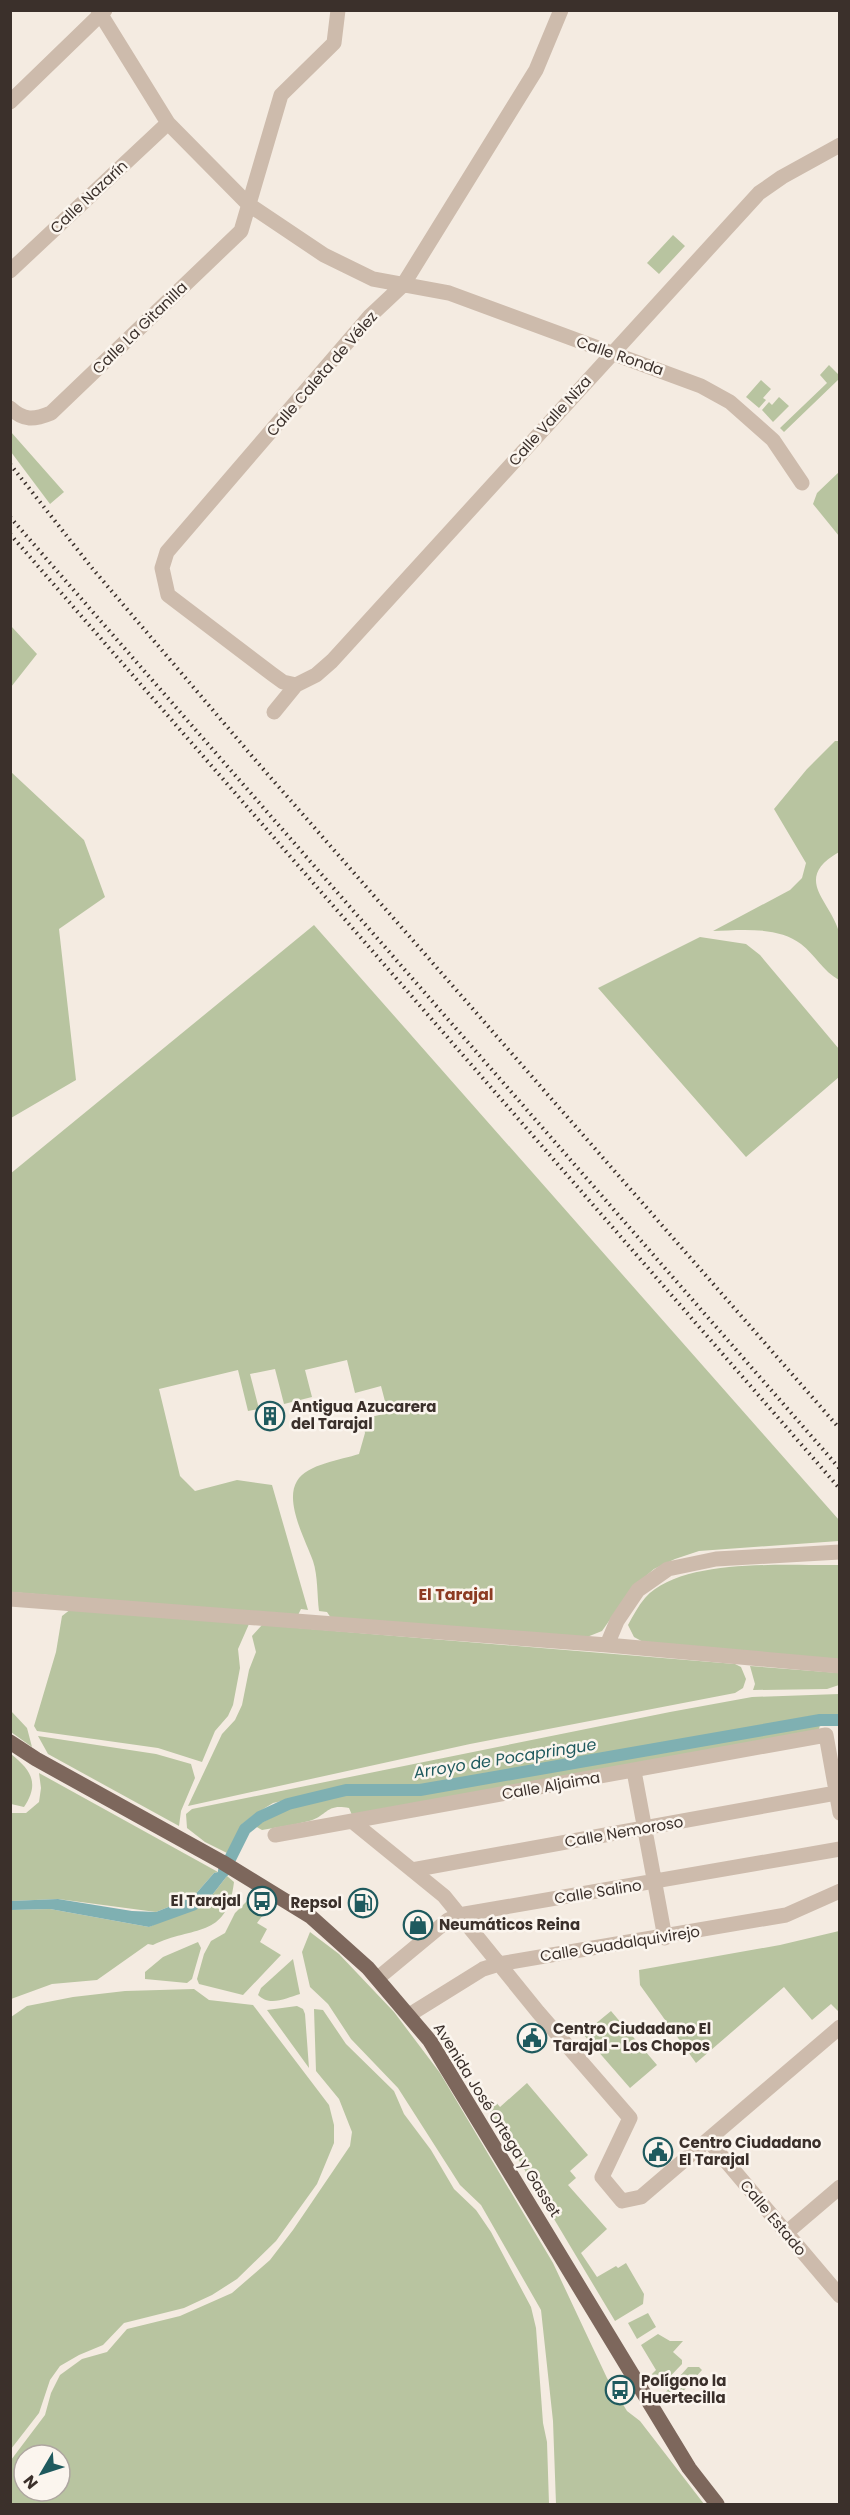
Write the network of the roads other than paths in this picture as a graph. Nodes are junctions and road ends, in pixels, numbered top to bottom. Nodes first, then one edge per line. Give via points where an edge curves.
1 (339, 10) edge
2 (561, 10) edge
3 (101, 12) edge
4 (10, 102) edge
5 (168, 123) junction
6 (840, 145) edge
7 (248, 204) junction
8 (10, 271) edge
9 (403, 285) junction
10 (611, 353) junction
11 (10, 408) edge
12 (802, 483) dead end
13 (296, 685) junction
14 (274, 712) dead end
15 (840, 1552) edge
16 (10, 1599) edge
17 (607, 1645) junction
18 (840, 1666) edge
19 (10, 1742) edge
20 (836, 1767) edge
21 (634, 1771) junction
22 (836, 1793) junction
23 (840, 1813) edge
24 (353, 1822) junction
25 (646, 1828) junction
26 (275, 1835) dead end
27 (840, 1849) edge
28 (412, 1870) junction
29 (655, 1882) junction
30 (840, 1891) edge
31 (459, 1915) junction
32 (664, 1938) junction
33 (499, 1965) junction
34 (378, 1978) junction
35 (409, 2015) junction
36 (840, 2027) edge
37 (708, 2140) junction
38 (840, 2187) edge
39 (786, 2233) junction
40 (840, 2296) edge
41 (717, 2505) edge

1 - 7 street, Calle La Gitanilla via 334,43 281,96
2 - 9 street, Calle Caleta de Vélez via 536,70
3 - 4 street
3 - 5 street, Calle Ronda
5 - 7 street, Calle Ronda
5 - 8 street, Calle Nazarín
6 - 10 street, Calle Valle Niza via 759,194
7 - 9 street, Calle Ronda via 324,255 373,279
7 - 11 street, Calle La Gitanilla via 241,231 51,413 36,419 20,417
9 - 10 street, Calle Ronda via 449,293
9 - 13 street, Calle Caleta de Vélez via 370,316 167,552 162,568 168,595 283,682
10 - 12 street, Calle Ronda via 670,373 730,402 773,440
10 - 13 street, Calle Valle Niza via 332,661
13 - 14 street, Calle Valle Niza
15 - 17 street via 716,1559 669,1569 638,1590 617,1621
16 - 17 street
17 - 18 street
19 - 34 main road, Avenida José Ortega y Gasset via 310,1916
20 - 21 street, Calle Aljaima via 826,1734
20 - 22 street
21 - 24 street, Calle Aljaima
21 - 25 street
22 - 23 street
22 - 25 street, Calle Nemoroso
24 - 26 street, Calle Aljaima
24 - 28 street
25 - 28 street, Calle Nemoroso
25 - 29 street
27 - 29 street, Calle Salino
28 - 31 street via 444,1896
29 - 31 street, Calle Salino
29 - 32 street
30 - 32 street, Calle Guadalquivirejo via 786,1916
31 - 33 street
31 - 34 street, Calle Salino
32 - 33 street, Calle Guadalquivirejo
33 - 35 street, Calle Guadalquivirejo via 483,1969
33 - 37 street via 630,2118 602,2177 622,2201 641,2197
34 - 35 main road, Avenida José Ortega y Gasset
35 - 41 main road, Avenida José Ortega y Gasset via 430,2041 689,2469
36 - 37 street
37 - 39 street, Calle Estado
38 - 39 street
39 - 40 street, Calle Estado

